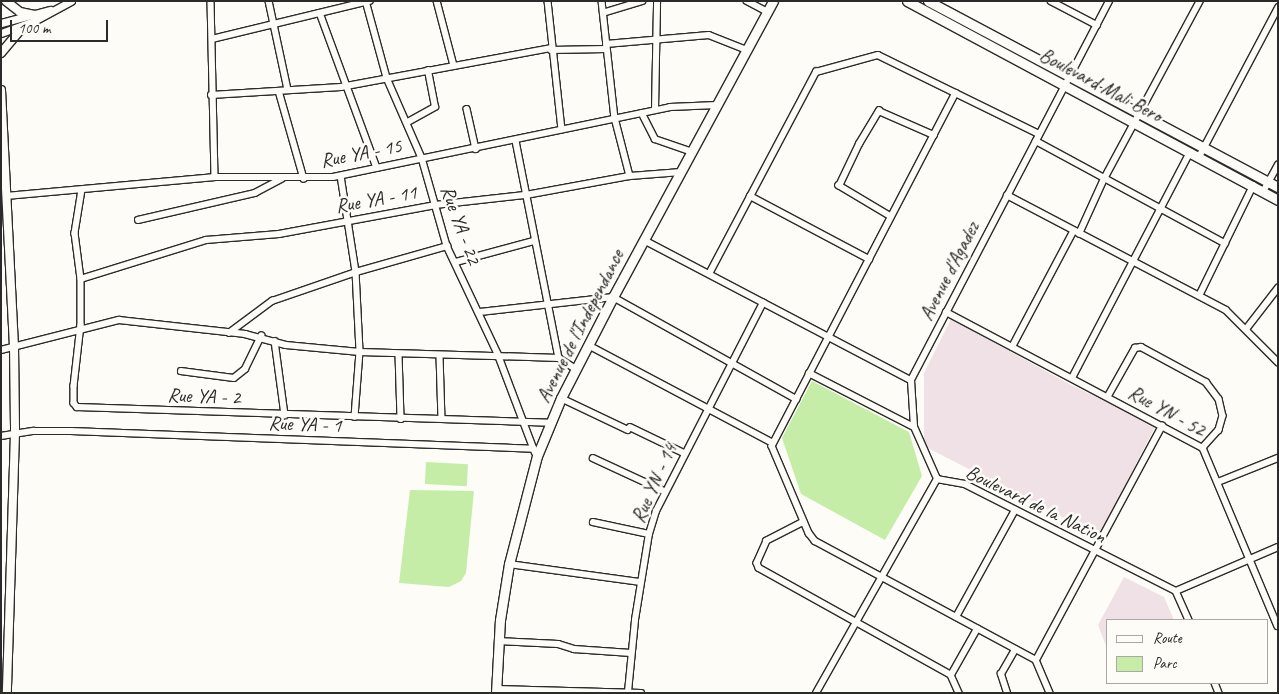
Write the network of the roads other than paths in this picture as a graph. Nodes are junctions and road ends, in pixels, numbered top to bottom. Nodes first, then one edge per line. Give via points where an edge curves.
1 (6, 1) edge
2 (72, 1) edge
3 (211, 1) edge
4 (269, 1) edge
5 (437, 1) edge
6 (548, 1) edge
7 (602, 1) edge
8 (642, 1) edge
9 (657, 1) edge
10 (747, 1) edge
11 (773, 1) edge
12 (907, 1) edge
13 (928, 1) edge
14 (1051, 1) edge
15 (1109, 1) edge
16 (1200, 1) edge
17 (367, 2) edge
18 (1278, 8) edge
19 (53, 10) junction
20 (768, 12) junction
21 (320, 13) junction
22 (603, 13) junction
23 (35, 15) junction
24 (1, 23) edge
25 (1097, 25) junction
26 (273, 26) junction
27 (23, 27) junction
28 (1, 33) edge
29 (654, 39) junction
30 (212, 40) junction
31 (606, 47) junction
32 (551, 49) junction
33 (747, 50) junction
34 (1, 53) edge
35 (454, 66) junction
36 (428, 71) junction
37 (388, 78) junction
38 (1066, 81) junction
39 (345, 87) junction
40 (1, 90) edge
41 (288, 90) junction
42 (279, 91) junction
43 (956, 94) junction
44 (211, 95) junction
45 (717, 105) junction
46 (466, 109) dead end
47 (655, 110) junction
48 (642, 113) junction
49 (1136, 117) junction
50 (615, 118) junction
51 (408, 122) junction
52 (562, 129) junction
53 (934, 135) junction
54 (1037, 138) junction
55 (516, 141) junction
56 (1204, 148) junction
57 (476, 149) junction
58 (692, 152) junction
59 (1190, 152) junction
60 (1199, 157) junction
61 (422, 158) junction
62 (1278, 165) edge
63 (377, 168) junction
64 (681, 172) junction
65 (341, 176) junction
66 (630, 176) junction
67 (215, 177) junction
68 (282, 178) junction
69 (1104, 178) junction
70 (304, 179) junction
71 (1269, 182) junction
72 (1253, 186) junction
73 (1278, 187) edge
74 (82, 190) junction
75 (1263, 192) junction
76 (526, 194) junction
77 (1007, 195) junction
78 (6, 196) junction
79 (750, 196) junction
80 (1278, 200) edge
81 (435, 205) junction
82 (1160, 208) junction
83 (891, 217) junction
84 (350, 219) junction
85 (138, 220) dead end
86 (1076, 233) junction
87 (644, 240) junction
88 (534, 241) junction
89 (1225, 243) junction
90 (448, 246) junction
91 (869, 259) junction
92 (456, 262) junction
93 (1133, 262) junction
94 (356, 272) junction
95 (709, 274) junction
96 (81, 279) junction
97 (1278, 288) edge
98 (1199, 296) junction
99 (613, 297) junction
100 (763, 302) junction
101 (548, 303) junction
102 (480, 312) junction
103 (946, 312) junction
104 (81, 328) junction
105 (1247, 328) junction
106 (230, 333) junction
107 (261, 336) junction
108 (828, 338) junction
109 (275, 341) junction
110 (588, 345) junction
111 (14, 346) junction
112 (1012, 347) junction
113 (1, 350) edge
114 (360, 352) junction
115 (399, 354) junction
116 (498, 354) junction
117 (440, 356) junction
118 (559, 358) junction
119 (1278, 362) edge
120 (730, 364) junction
121 (576, 369) junction
122 (181, 371) dead end
123 (810, 373) junction
124 (1072, 378) junction
125 (911, 380) junction
126 (1108, 396) junction
127 (562, 398) junction
128 (796, 399) junction
129 (708, 408) junction
130 (285, 415) junction
131 (355, 417) junction
132 (442, 418) junction
133 (401, 419) junction
134 (522, 420) junction
135 (550, 423) junction
136 (1162, 426) junction
137 (914, 427) junction
138 (15, 433) junction
139 (1, 436) edge
140 (773, 445) junction
141 (1204, 448) junction
142 (535, 453) junction
143 (684, 453) junction
144 (593, 458) dead end
145 (1278, 458) edge
146 (937, 479) junction
147 (1218, 482) junction
148 (664, 491) junction
149 (1015, 510) junction
150 (593, 522) dead end
151 (804, 522) junction
152 (649, 534) junction
153 (1278, 547) edge
154 (1095, 550) junction
155 (1250, 560) junction
156 (509, 564) junction
157 (881, 575) junction
158 (641, 582) junction
159 (1176, 591) junction
160 (956, 617) junction
161 (1188, 619) edge
162 (856, 621) junction
163 (1278, 626) edge
164 (978, 628) junction
165 (498, 641) junction
166 (1015, 650) junction
167 (631, 652) junction
168 (1036, 660) junction
169 (951, 675) junction
170 (496, 691) edge
171 (628, 692) edge
172 (7, 693) edge
173 (641, 693) edge
174 (816, 693) edge
175 (959, 693) edge
176 (1007, 693) edge
177 (1050, 693) edge

1 - 23 main road via 20,12
2 - 19 street
3 - 30 street
4 - 26 street
5 - 35 street
6 - 32 street
7 - 22 street
8 - 22 street
9 - 29 street
10 - 20 street
11 - 20 main road, Avenue de l'Independance
12 - 38 main road, Boulevard Mali Bero
13 - 38 main road, Boulevard Mali Bero
14 - 25 street
15 - 25 street, Avenue d'Agadez
16 - 49 street
17 - 21 street
17 - 37 street, Rue YA - 22
18 - 56 street
19 - 23 street
19 - 27 street
20 - 33 main road, Avenue de l'Independance
21 - 26 street
21 - 39 street
22 - 31 street
23 - 24 street
25 - 38 street, Avenue d'Agadez
26 - 30 street
26 - 41 street
27 - 28 street
27 - 34 main road
29 - 31 street
29 - 33 street via 712,36
29 - 47 street
30 - 44 street
31 - 32 street
31 - 50 street
32 - 35 street
32 - 52 street
33 - 45 main road, Avenue de l'Independance
35 - 36 street
36 - 37 street
36 - 51 street via 435,107
37 - 39 street
37 - 51 street, Rue YA - 22
38 - 49 main road, Boulevard Mali Bero
38 - 54 street, Avenue d'Agadez
39 - 41 street
39 - 63 street
40 - 78 main road
41 - 42 street
42 - 44 street
42 - 70 street
43 - 53 street
43 - 54 street
43 - 79 street via 878,55 816,72
44 - 67 street
45 - 47 street, Rue YA - 15 via 682,104
45 - 58 main road, Avenue de l'Independance
46 - 57 street
47 - 48 street, Rue YA - 15
48 - 50 street, Rue YA - 15
48 - 58 street via 655,139
49 - 56 main road, Boulevard Mali Bero
49 - 59 main road, Boulevard Mali Bero
49 - 69 street
50 - 52 street, Rue YA - 15
50 - 66 street
51 - 61 street, Rue YA - 22
52 - 55 street, Rue YA - 15
53 - 83 street
53 - 83 street via 879,111 859,144 839,186
54 - 69 street
54 - 77 street, Avenue d'Agadez
55 - 57 street, Rue YA - 15
55 - 76 street
56 - 60 street
56 - 71 main road, Boulevard Mali Bero
57 - 61 street, Rue YA - 15
58 - 64 main road, Avenue de l'Independance
59 - 60 main road, Boulevard Mali Bero
59 - 82 street
60 - 72 main road, Boulevard Mali Bero
61 - 63 street, Rue YA - 15
61 - 81 street, Rue YA - 22
62 - 71 street
63 - 65 street, Rue YA - 15
64 - 66 street, Rue YA - 11
64 - 87 main road, Avenue de l'Independance
65 - 70 street, Rue YA - 15
65 - 84 street
66 - 76 street, Rue YA - 11
67 - 68 street, Rue YA - 15
67 - 74 street, Rue YA - 15
68 - 70 street, Rue YA - 15
68 - 85 street via 255,193
69 - 82 street
69 - 86 street
71 - 73 main road, Boulevard Mali Bero
71 - 75 street
72 - 75 main road, Boulevard Mali Bero
72 - 89 street
74 - 78 street, Rue YA - 15
74 - 96 street, Rue YA - 2 via 75,232
75 - 80 main road, Boulevard Mali Bero
76 - 81 street, Rue YA - 11
76 - 88 street
77 - 86 street
77 - 103 street, Avenue d'Agadez
78 - 111 main road
79 - 91 street
79 - 95 street
81 - 84 street, Rue YA - 11
81 - 90 street, Rue YA - 22
82 - 89 street
82 - 93 street
83 - 91 street
84 - 94 street
84 - 96 street, Rue YA - 11 via 279,234 206,240
86 - 93 street
86 - 112 street
87 - 95 street
87 - 99 main road, Avenue de l'Independance
88 - 92 street
88 - 101 street
89 - 98 street
90 - 92 street, Rue YA - 22
90 - 94 street
91 - 108 street
92 - 102 street, Rue YA - 22
93 - 98 street
93 - 124 street
94 - 106 street via 272,301
94 - 114 street
95 - 100 street
96 - 104 street, Rue YA - 2
97 - 105 street
98 - 105 street via 1226,310
99 - 101 street
99 - 110 main road, Avenue de l'Independance
99 - 120 street
100 - 108 street
100 - 120 street, Rue YN - 14
101 - 102 street
101 - 118 street
102 - 116 street, Rue YA - 22
103 - 112 street, Rue YN - 52
103 - 125 street, Avenue d'Agadez
104 - 106 street via 119,320
104 - 111 street
104 - 130 street, Rue YA - 2 via 74,372 74,403 77,407
105 - 119 street
106 - 107 street
107 - 109 street
107 - 122 street via 245,369 234,378
108 - 123 street
108 - 125 street
109 - 114 street
109 - 130 street
110 - 121 main road, Avenue de l'Independance
110 - 129 street
111 - 113 street
111 - 138 main road
112 - 124 street, Rue YN - 52
114 - 115 street
114 - 131 street
115 - 117 street
115 - 133 street
116 - 117 street
116 - 118 street
116 - 134 street, Rue YA - 22
117 - 132 street
118 - 121 street
120 - 128 street
120 - 129 street, Rue YN - 14
121 - 127 main road, Avenue de l'Independance
123 - 128 street
123 - 137 street
124 - 126 street, Rue YN - 52
125 - 137 street
126 - 136 street, Rue YN - 52
126 - 141 street via 1135,348 1141,347 1206,382 1219,398 1223,416 1219,430
127 - 135 main road, Avenue de l'Independance
127 - 143 street
128 - 140 street
129 - 140 street
129 - 143 street, Rue YN - 14
130 - 131 street, Rue YA - 2
131 - 133 street, Rue YA - 2
132 - 133 street, Rue YA - 2
132 - 134 street, Rue YA - 2
134 - 135 street, Rue YA - 2
134 - 142 street, Rue YA - 22
135 - 142 main road, Avenue de l'Independance
136 - 141 street, Rue YN - 52
136 - 154 street
137 - 146 street
138 - 139 street, Rue YA - 1
138 - 142 street, Rue YA - 1 via 80,431
138 - 172 main road
140 - 151 street
141 - 147 street, Rue YN - 52
142 - 156 main road, Avenue de l'Independance
143 - 148 street, Rue YN - 14
144 - 148 street
145 - 147 street
146 - 149 street, Boulevard de la Nation via 965,484
146 - 157 street, Boulevard de la Nation
147 - 155 street, Rue YN - 52
148 - 152 street, Rue YN - 14
149 - 154 street, Boulevard de la Nation
149 - 160 street
150 - 152 street
151 - 157 street via 815,541
151 - 162 street via 767,541 757,563 761,571
152 - 158 street, Rue YN - 14
153 - 155 street
154 - 159 street, Boulevard de la Nation
154 - 168 street
155 - 159 street
155 - 163 street, Rue YN - 52
156 - 158 street
156 - 165 main road, Avenue de l'Independance
157 - 160 street
157 - 162 street, Boulevard de la Nation
158 - 167 street, Rue YN - 14
159 - 161 street
160 - 164 street
162 - 169 street
162 - 174 street, Boulevard de la Nation
164 - 166 street
164 - 169 street
165 - 167 street
165 - 170 main road, Avenue de l'Independance
166 - 168 street
166 - 176 street via 1001,674
167 - 171 street, Rue YN - 14
168 - 177 street
169 - 175 street
170 - 171 street
171 - 173 street

